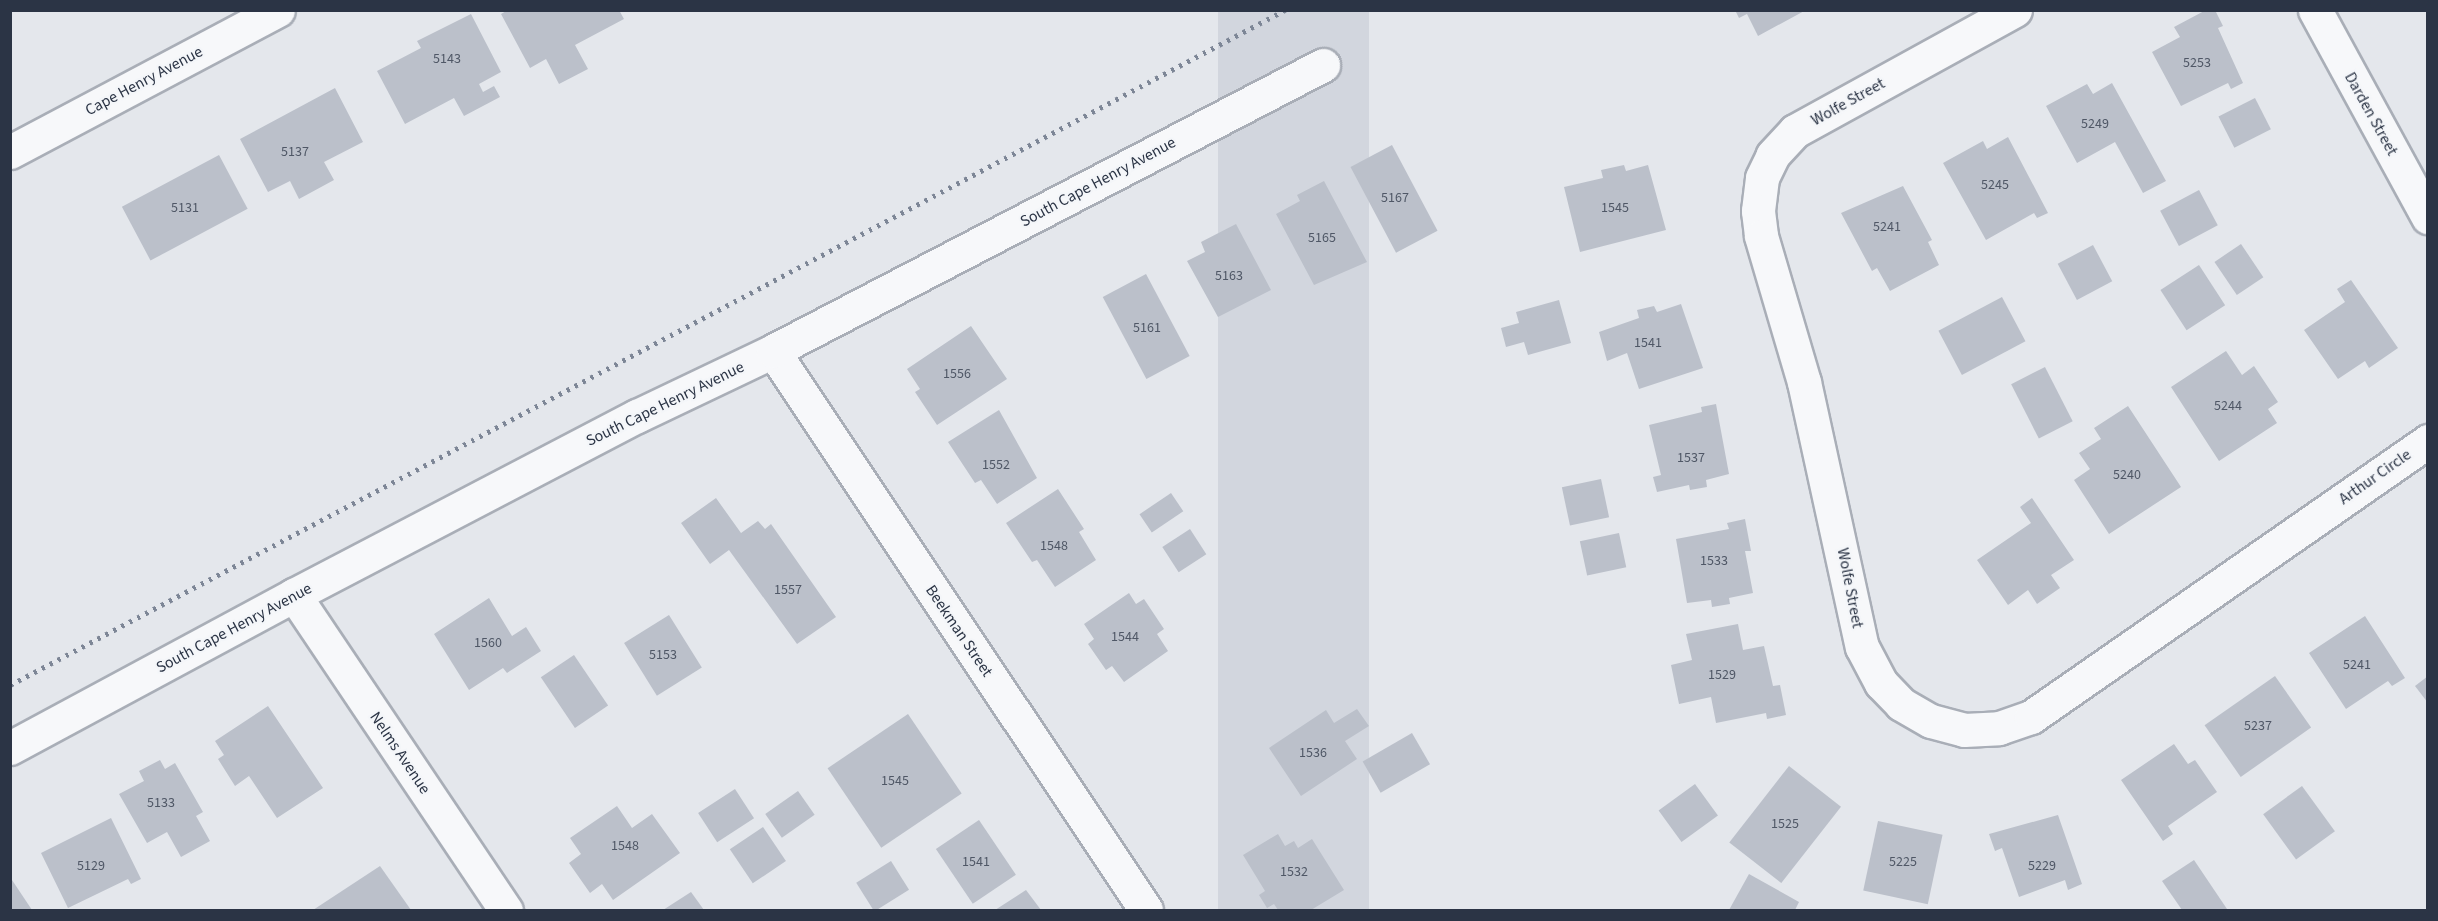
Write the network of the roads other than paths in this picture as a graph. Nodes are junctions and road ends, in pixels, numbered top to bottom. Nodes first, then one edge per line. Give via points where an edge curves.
1 (278, 10) edge
2 (2015, 10) edge
3 (2315, 10) edge
4 (1323, 64) dead end
5 (10, 152) edge
6 (2427, 217) edge
7 (773, 351) junction
8 (2427, 441) edge
9 (2322, 514) joint
10 (294, 595) junction
11 (10, 748) edge
12 (506, 910) edge
13 (1146, 910) edge

1 - 5 street, Cape Henry Avenue
2 - 9 street, Wolfe Street via 1795,131 1773,155 1762,178 1758,211 1761,236 1804,382 1862,647 1881,683 1900,704 1931,721 1964,730 1999,728 2031,717
3 - 6 street, Darden Street
4 - 7 street, South Cape Henry Avenue
7 - 10 street, South Cape Henry Avenue via 637,416
7 - 13 street, Beekman Street
8 - 9 street, Arthur Circle
10 - 11 street, South Cape Henry Avenue
10 - 12 street, Nelms Avenue

